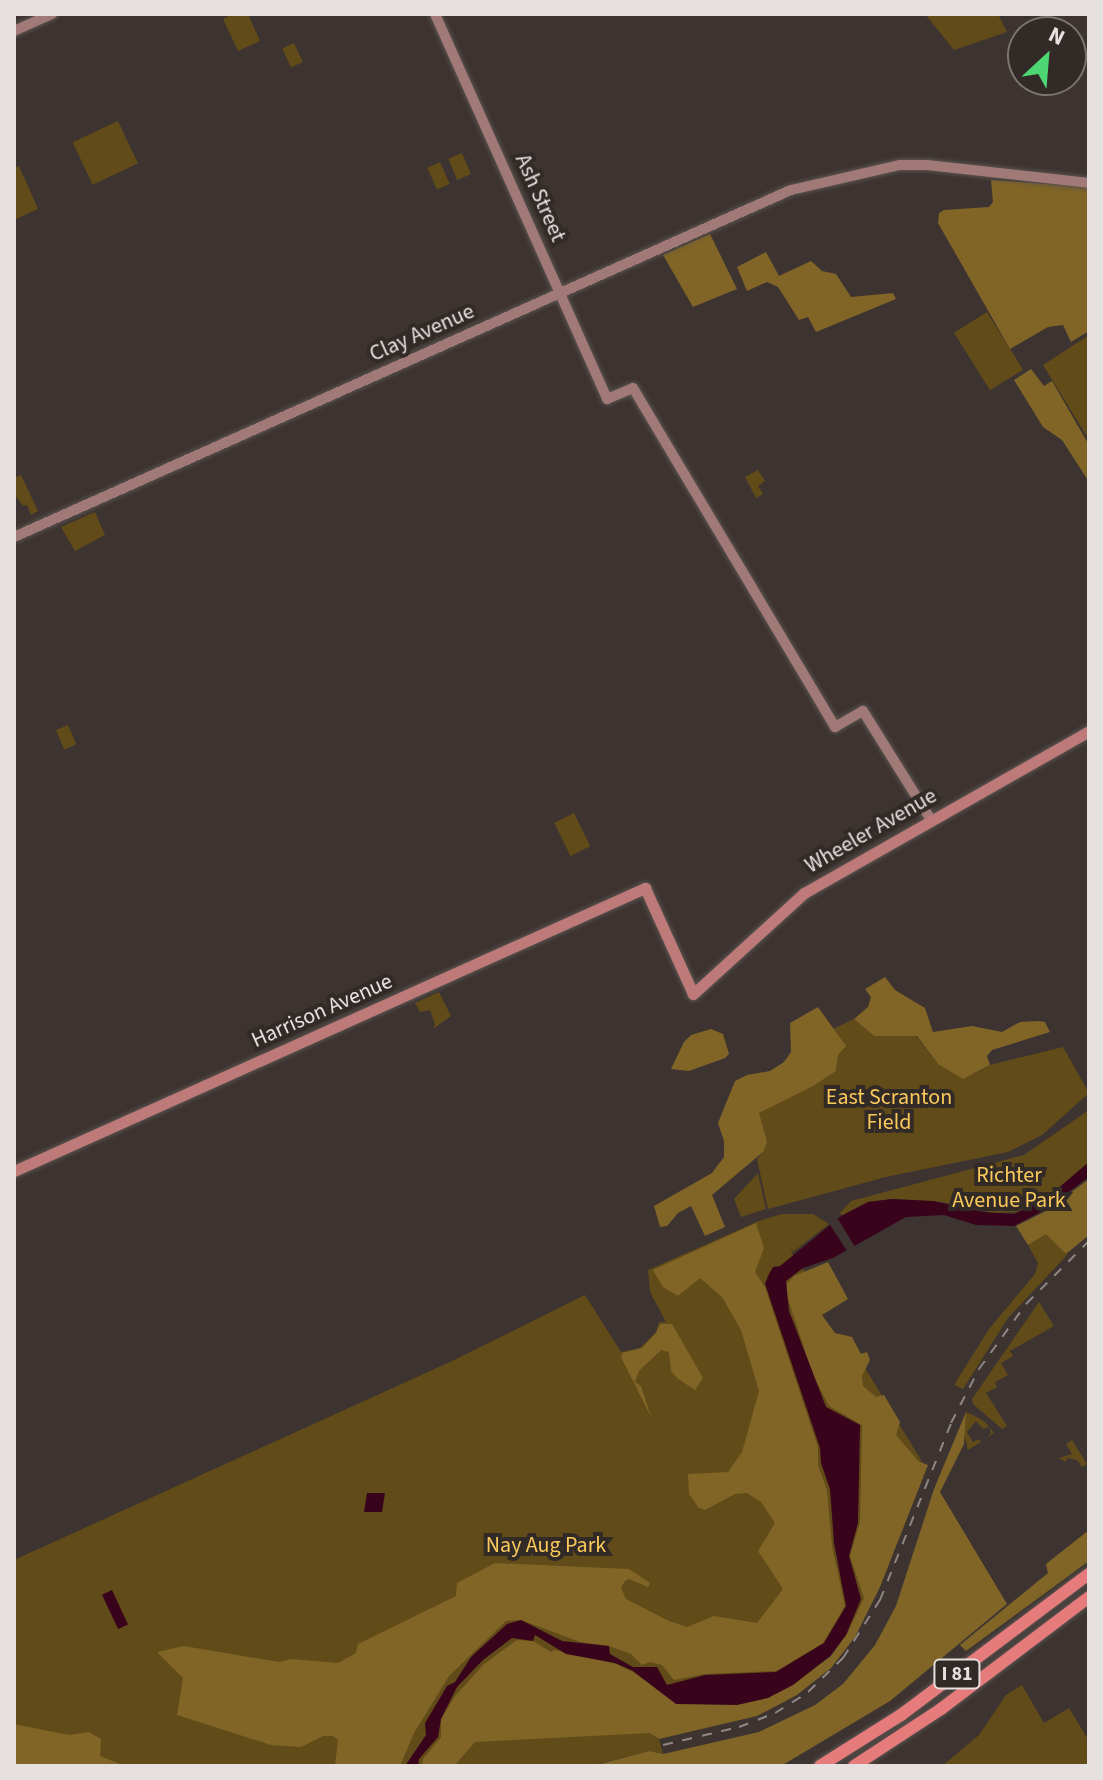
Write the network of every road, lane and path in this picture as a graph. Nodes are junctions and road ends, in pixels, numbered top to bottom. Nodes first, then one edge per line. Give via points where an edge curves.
1 (52, 14) edge
2 (435, 14) edge
3 (14, 31) edge
4 (1089, 183) edge
5 (561, 293) junction
6 (14, 537) edge
7 (1089, 731) edge
8 (931, 820) junction
9 (645, 888) joint
10 (14, 1171) edge
11 (1089, 1574) edge
12 (1089, 1597) edge
13 (820, 1766) edge
14 (854, 1766) edge

1 - 3 main road
2 - 5 main road, Ash Street
4 - 5 main road, Clay Avenue via 927,165 850,175 791,190
5 - 6 main road, Clay Avenue
5 - 8 main road, Ash Street via 607,399 633,388 835,727 863,711
7 - 8 main road, Wheeler Avenue
8 - 9 main road, Wheeler Avenue via 800,896 693,994
9 - 10 main road, Harrison Avenue
11 - 13 highway, I 81 via 892,1722
12 - 14 highway, I 81 via 941,1709

